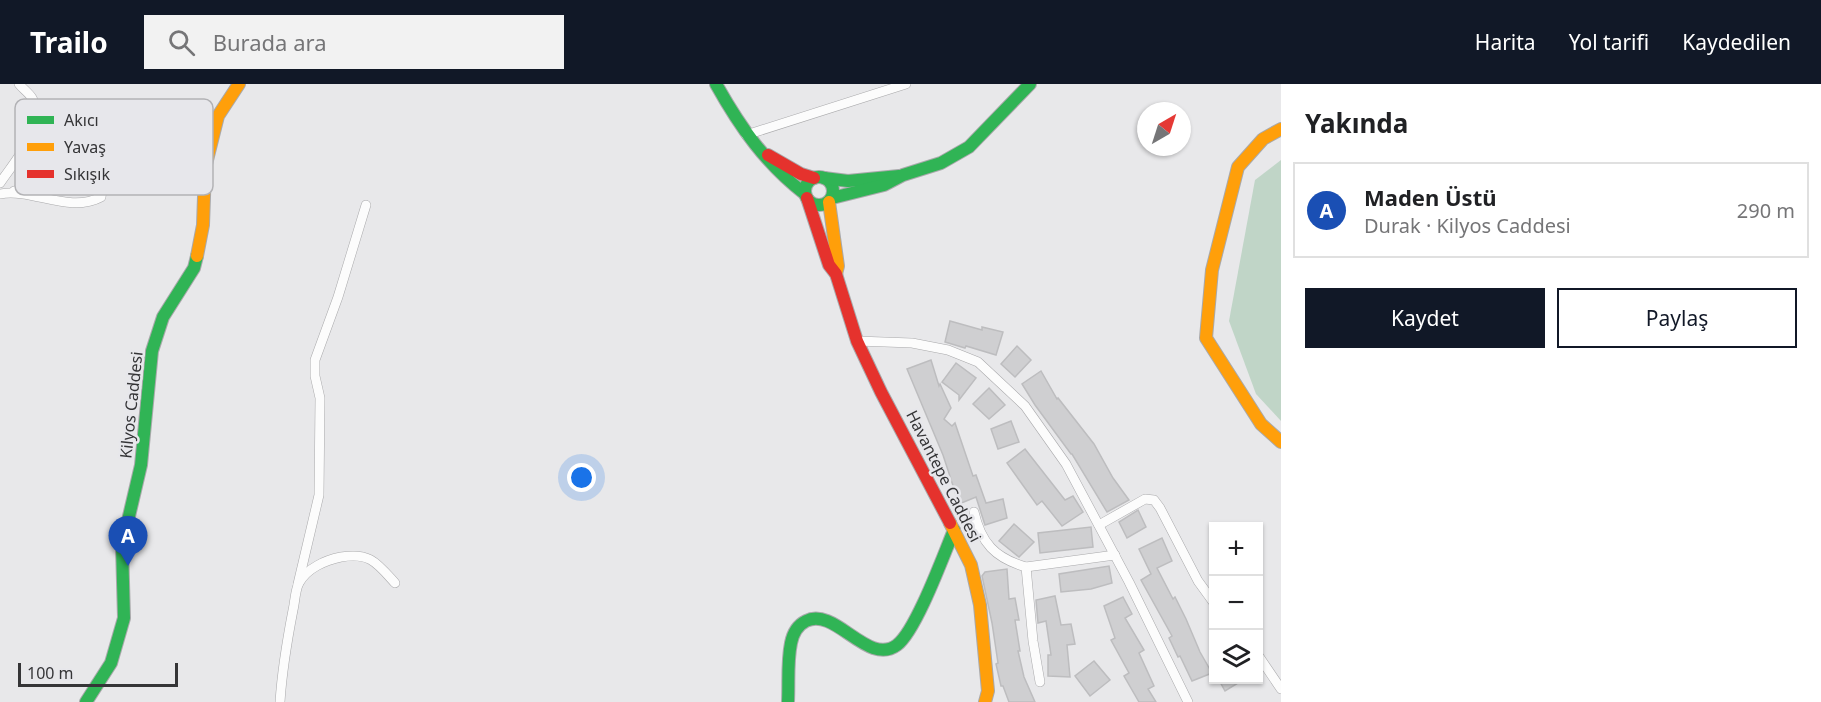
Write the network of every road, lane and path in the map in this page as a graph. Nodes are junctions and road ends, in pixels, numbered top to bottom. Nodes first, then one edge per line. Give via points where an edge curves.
1 (19, 84) edge
2 (239, 84) edge
3 (716, 84) edge
4 (906, 84) edge
5 (1030, 84) edge
6 (32, 99) edge
7 (1281, 129) edge
8 (746, 135) junction
9 (213, 136) edge
10 (761, 153) junction
11 (15, 161) edge
12 (903, 176) junction
13 (819, 178) junction
14 (0, 183) edge
15 (15, 191) edge
16 (12, 192) junction
17 (15, 193) edge
18 (0, 194) edge
19 (25, 195) edge
20 (101, 195) edge
21 (204, 195) edge
22 (806, 196) junction
23 (830, 200) junction
24 (366, 205) dead end
25 (836, 274) junction
26 (857, 341) junction
27 (1281, 442) edge
28 (974, 512) dead end
29 (1099, 525) junction
30 (954, 530) junction
31 (1115, 555) junction
32 (1026, 567) junction
33 (395, 583) dead end
34 (298, 584) junction
35 (1209, 596) edge
36 (1263, 662) edge
37 (1040, 682) dead end
38 (1281, 688) edge
39 (86, 702) edge
40 (280, 702) edge
41 (788, 702) edge
42 (985, 702) edge
43 (1188, 702) edge

1 - 6 street
2 - 9 street, Kilyos Caddesi via 218,116
3 - 8 street
4 - 8 street
5 - 12 street via 969,147 941,163
7 - 27 street via 1263,139 1238,167 1212,270 1206,338 1261,424
8 - 10 street
10 - 13 street via 801,174
10 - 22 street
11 - 14 street
12 - 13 street via 848,181
12 - 23 street
13 - 22 street via 807,184
13 - 23 street via 831,184
15 - 16 street
16 - 17 street
16 - 18 street
19 - 20 street via 55,202 94,201
21 - 39 street, Kilyos Caddesi via 203,225 194,268 163,317 152,351 141,465 122,546 124,618 111,663
22 - 23 street via 819,205
22 - 25 street, Havantepe Caddesi via 829,265
23 - 25 street, Havantepe Caddesi
24 - 34 street via 315,360 320,398 319,495
25 - 26 street, Havantepe Caddesi
26 - 29 street via 912,343 948,350 978,362 1025,406 1066,464
26 - 30 street, Havantepe Caddesi
28 - 32 street via 978,529 990,549 1011,563
29 - 31 street
29 - 35 street via 1145,499 1154,500
30 - 41 street via 918,611 897,645 885,649 866,645 824,619 813,617 798,626 790,647
30 - 42 street, Havantepe Caddesi via 971,565 980,605 988,691
31 - 32 street
31 - 43 street
32 - 37 street
33 - 34 street via 367,556 352,555 327,560
34 - 40 street via 282,666
36 - 38 street

